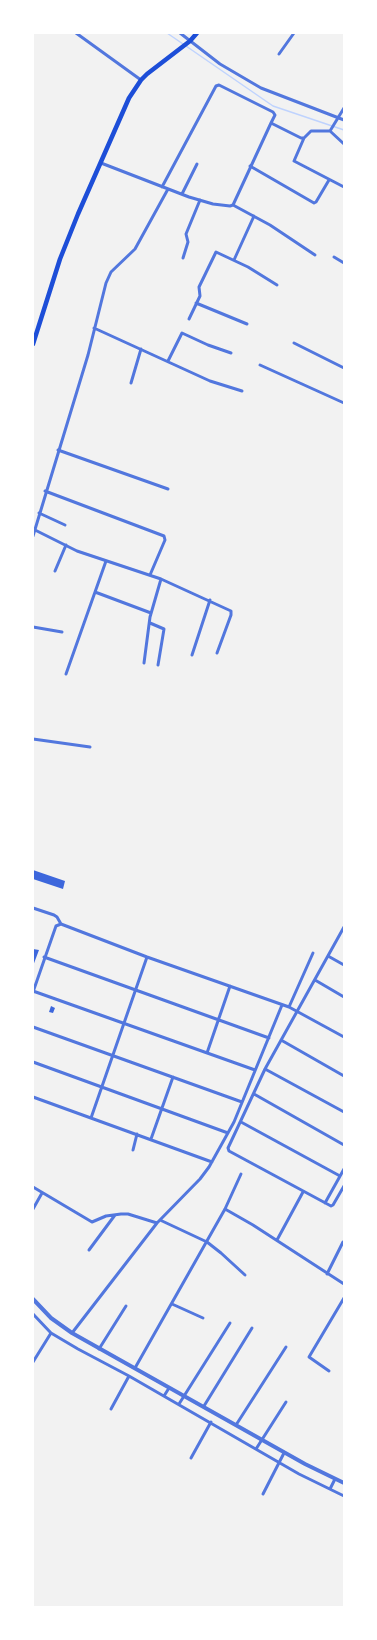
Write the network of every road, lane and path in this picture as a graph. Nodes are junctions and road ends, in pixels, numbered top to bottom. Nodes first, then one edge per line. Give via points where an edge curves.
1 (76, 33) edge
2 (180, 33) edge
3 (197, 33) edge
4 (294, 33) edge
5 (188, 42) junction
6 (279, 54) dead end
7 (141, 80) junction
8 (344, 108) edge
9 (338, 119) junction
10 (344, 120) edge
11 (271, 124) junction
12 (330, 132) junction
13 (304, 138) junction
14 (344, 144) edge
15 (101, 163) junction
16 (197, 164) dead end
17 (250, 166) junction
18 (329, 180) junction
19 (162, 187) junction
20 (344, 187) edge
21 (168, 189) junction
22 (182, 194) junction
23 (200, 200) junction
24 (233, 205) junction
25 (254, 216) junction
26 (315, 256) dead end
27 (334, 257) dead end
28 (183, 258) dead end
29 (234, 260) junction
30 (344, 263) edge
31 (277, 284) dead end
32 (196, 303) junction
33 (189, 319) dead end
34 (247, 324) dead end
35 (94, 328) junction
36 (294, 343) dead end
37 (33, 344) edge
38 (141, 349) junction
39 (231, 353) dead end
40 (168, 361) junction
41 (260, 365) dead end
42 (344, 368) edge
43 (131, 383) dead end
44 (242, 391) dead end
45 (344, 403) edge
46 (58, 450) junction
47 (168, 489) dead end
48 (46, 491) junction
49 (39, 513) junction
50 (65, 525) dead end
51 (35, 530) junction
52 (33, 536) edge
53 (66, 545) junction
54 (106, 561) junction
55 (55, 571) dead end
56 (150, 575) junction
57 (161, 579) junction
58 (95, 592) junction
59 (210, 600) junction
60 (151, 613) junction
61 (150, 623) junction
62 (33, 627) edge
63 (62, 632) dead end
64 (217, 653) dead end
65 (192, 655) dead end
66 (144, 663) dead end
67 (158, 665) dead end
68 (66, 674) dead end
69 (33, 739) edge
70 (90, 747) dead end
71 (33, 908) edge
72 (61, 924) junction
73 (343, 929) edge
74 (313, 953) dead end
75 (328, 956) junction
76 (44, 957) junction
77 (147, 957) junction
78 (344, 964) edge
79 (314, 980) junction
80 (230, 986) junction
81 (33, 991) edge
82 (136, 991) junction
83 (344, 997) edge
84 (282, 1005) junction
85 (288, 1007) junction
86 (297, 1011) junction
87 (219, 1020) junction
88 (125, 1024) junction
89 (33, 1027) edge
90 (344, 1037) edge
91 (268, 1038) junction
92 (281, 1040) junction
93 (207, 1053) junction
94 (113, 1056) junction
95 (33, 1062) edge
96 (265, 1069) junction
97 (255, 1070) junction
98 (344, 1076) edge
99 (173, 1077) junction
100 (102, 1086) junction
101 (254, 1094) junction
102 (33, 1097) edge
103 (242, 1102) junction
104 (162, 1109) junction
105 (344, 1112) edge
106 (92, 1118) junction
107 (241, 1122) junction
108 (228, 1133) junction
109 (137, 1134) junction
110 (151, 1139) junction
111 (344, 1145) edge
112 (133, 1150) dead end
113 (212, 1162) junction
114 (344, 1169) edge
115 (241, 1174) dead end
116 (340, 1176) junction
117 (344, 1186) edge
118 (33, 1187) edge
119 (42, 1192) junction
120 (303, 1192) junction
121 (325, 1203) junction
122 (33, 1208) edge
123 (225, 1209) junction
124 (116, 1215) junction
125 (160, 1220) junction
126 (157, 1223) junction
127 (277, 1240) junction
128 (207, 1242) junction
129 (343, 1242) edge
130 (89, 1250) dead end
131 (327, 1274) junction
132 (245, 1275) dead end
133 (344, 1284) edge
134 (344, 1298) edge
135 (33, 1299) edge
136 (172, 1304) junction
137 (126, 1306) dead end
138 (33, 1314) edge
139 (203, 1318) dead end
140 (230, 1323) dead end
141 (252, 1328) dead end
142 (51, 1333) junction
143 (72, 1333) junction
144 (286, 1347) dead end
145 (100, 1349) junction
146 (33, 1362) edge
147 (136, 1368) junction
148 (329, 1372) dead end
149 (130, 1376) junction
150 (168, 1388) junction
151 (164, 1395) junction
152 (183, 1397) junction
153 (286, 1402) dead end
154 (179, 1404) junction
155 (204, 1406) junction
156 (111, 1409) dead end
157 (211, 1422) junction
158 (236, 1425) junction
159 (261, 1441) junction
160 (256, 1448) junction
161 (284, 1454) junction
162 (191, 1458) dead end
163 (280, 1461) junction
164 (334, 1481) junction
165 (344, 1483) edge
166 (331, 1488) junction
167 (263, 1494) dead end
168 (344, 1496) edge

1 - 7 street
2 - 5 street
3 - 5 main road
4 - 6 street
5 - 7 main road
5 - 9 street via 261,88
7 - 15 main road via 129,98
8 - 9 street
9 - 10 street
9 - 12 street
11 - 13 street
11 - 17 street
11 - 19 street via 274,113 219,85 216,86
12 - 13 street via 311,131
12 - 14 street
13 - 18 street via 294,161
15 - 19 street
15 - 37 main road via 60,259
16 - 22 street
17 - 18 street via 314,202
17 - 24 street
18 - 20 street
19 - 21 street
21 - 22 street
21 - 35 street via 135,249 108,277
22 - 23 street
23 - 24 street via 224,207
23 - 28 street via 186,234 188,244
24 - 25 street
25 - 26 street
25 - 29 street
27 - 30 street
29 - 31 street
29 - 32 street via 215,253 199,287 200,296
32 - 33 street
32 - 34 street
35 - 38 street
35 - 46 street
36 - 42 street
38 - 40 street
38 - 43 street
39 - 40 street via 182,333
40 - 44 street via 210,381
41 - 45 street
46 - 47 street
46 - 48 street
48 - 49 street
48 - 56 street via 164,536 165,540
49 - 50 street
49 - 51 street
51 - 52 street
51 - 53 street
53 - 54 street
53 - 55 street
54 - 56 street
54 - 58 street
56 - 57 street
57 - 59 street
57 - 60 street
58 - 60 street
58 - 68 street
59 - 64 street via 232,612
59 - 65 street
60 - 61 street
61 - 66 street
61 - 67 street via 164,628
62 - 63 street
69 - 70 street
71 - 72 street via 54,915
72 - 76 street via 56,926
72 - 77 street
73 - 75 street
74 - 85 street
75 - 78 street
75 - 79 street
76 - 81 street
76 - 82 street
77 - 80 street
77 - 82 street
79 - 83 street
79 - 86 street
80 - 84 street
80 - 87 street
81 - 88 street
82 - 87 street
82 - 88 street
84 - 85 street
84 - 91 street
85 - 86 street
86 - 90 street
86 - 92 street
87 - 91 street
87 - 93 street
88 - 93 street
88 - 94 street
89 - 94 street
91 - 97 street
92 - 96 street
92 - 98 street
93 - 97 street
94 - 99 street
94 - 100 street
95 - 100 street
96 - 101 street
96 - 105 street
97 - 103 street
99 - 103 street
99 - 104 street
100 - 104 street
100 - 106 street
101 - 107 street
101 - 111 street
102 - 106 street
103 - 108 street
104 - 108 street
104 - 110 street
106 - 109 street
107 - 116 street
107 - 120 street via 228,1149
108 - 113 street
109 - 110 street
109 - 112 street
110 - 113 street
113 - 125 street via 200,1179
114 - 116 street
115 - 123 street
116 - 121 street
117 - 121 street via 333,1205
118 - 119 street
119 - 122 street
119 - 124 street via 92,1222
120 - 121 street
120 - 127 street
123 - 127 street
123 - 128 street
124 - 126 street via 128,1214
124 - 130 street
125 - 126 street
125 - 128 street
126 - 143 street
127 - 131 street
128 - 132 street
128 - 136 street
129 - 131 street
131 - 133 street
134 - 148 street via 310,1357
135 - 143 street via 51,1318
136 - 139 street
136 - 147 street
137 - 145 street
138 - 142 street
140 - 152 street
141 - 155 street
142 - 146 street
142 - 149 street
143 - 145 street
144 - 158 street
145 - 147 street
147 - 150 street
149 - 151 street
149 - 156 street
150 - 151 street
150 - 152 street
151 - 154 street
152 - 154 street
152 - 155 street
153 - 159 street
154 - 157 street
155 - 158 street
157 - 160 street
157 - 162 street
158 - 159 street
159 - 160 street
159 - 161 street
160 - 163 street
161 - 163 street
161 - 164 street
163 - 166 street
163 - 167 street
164 - 165 street
164 - 166 street
166 - 168 street

